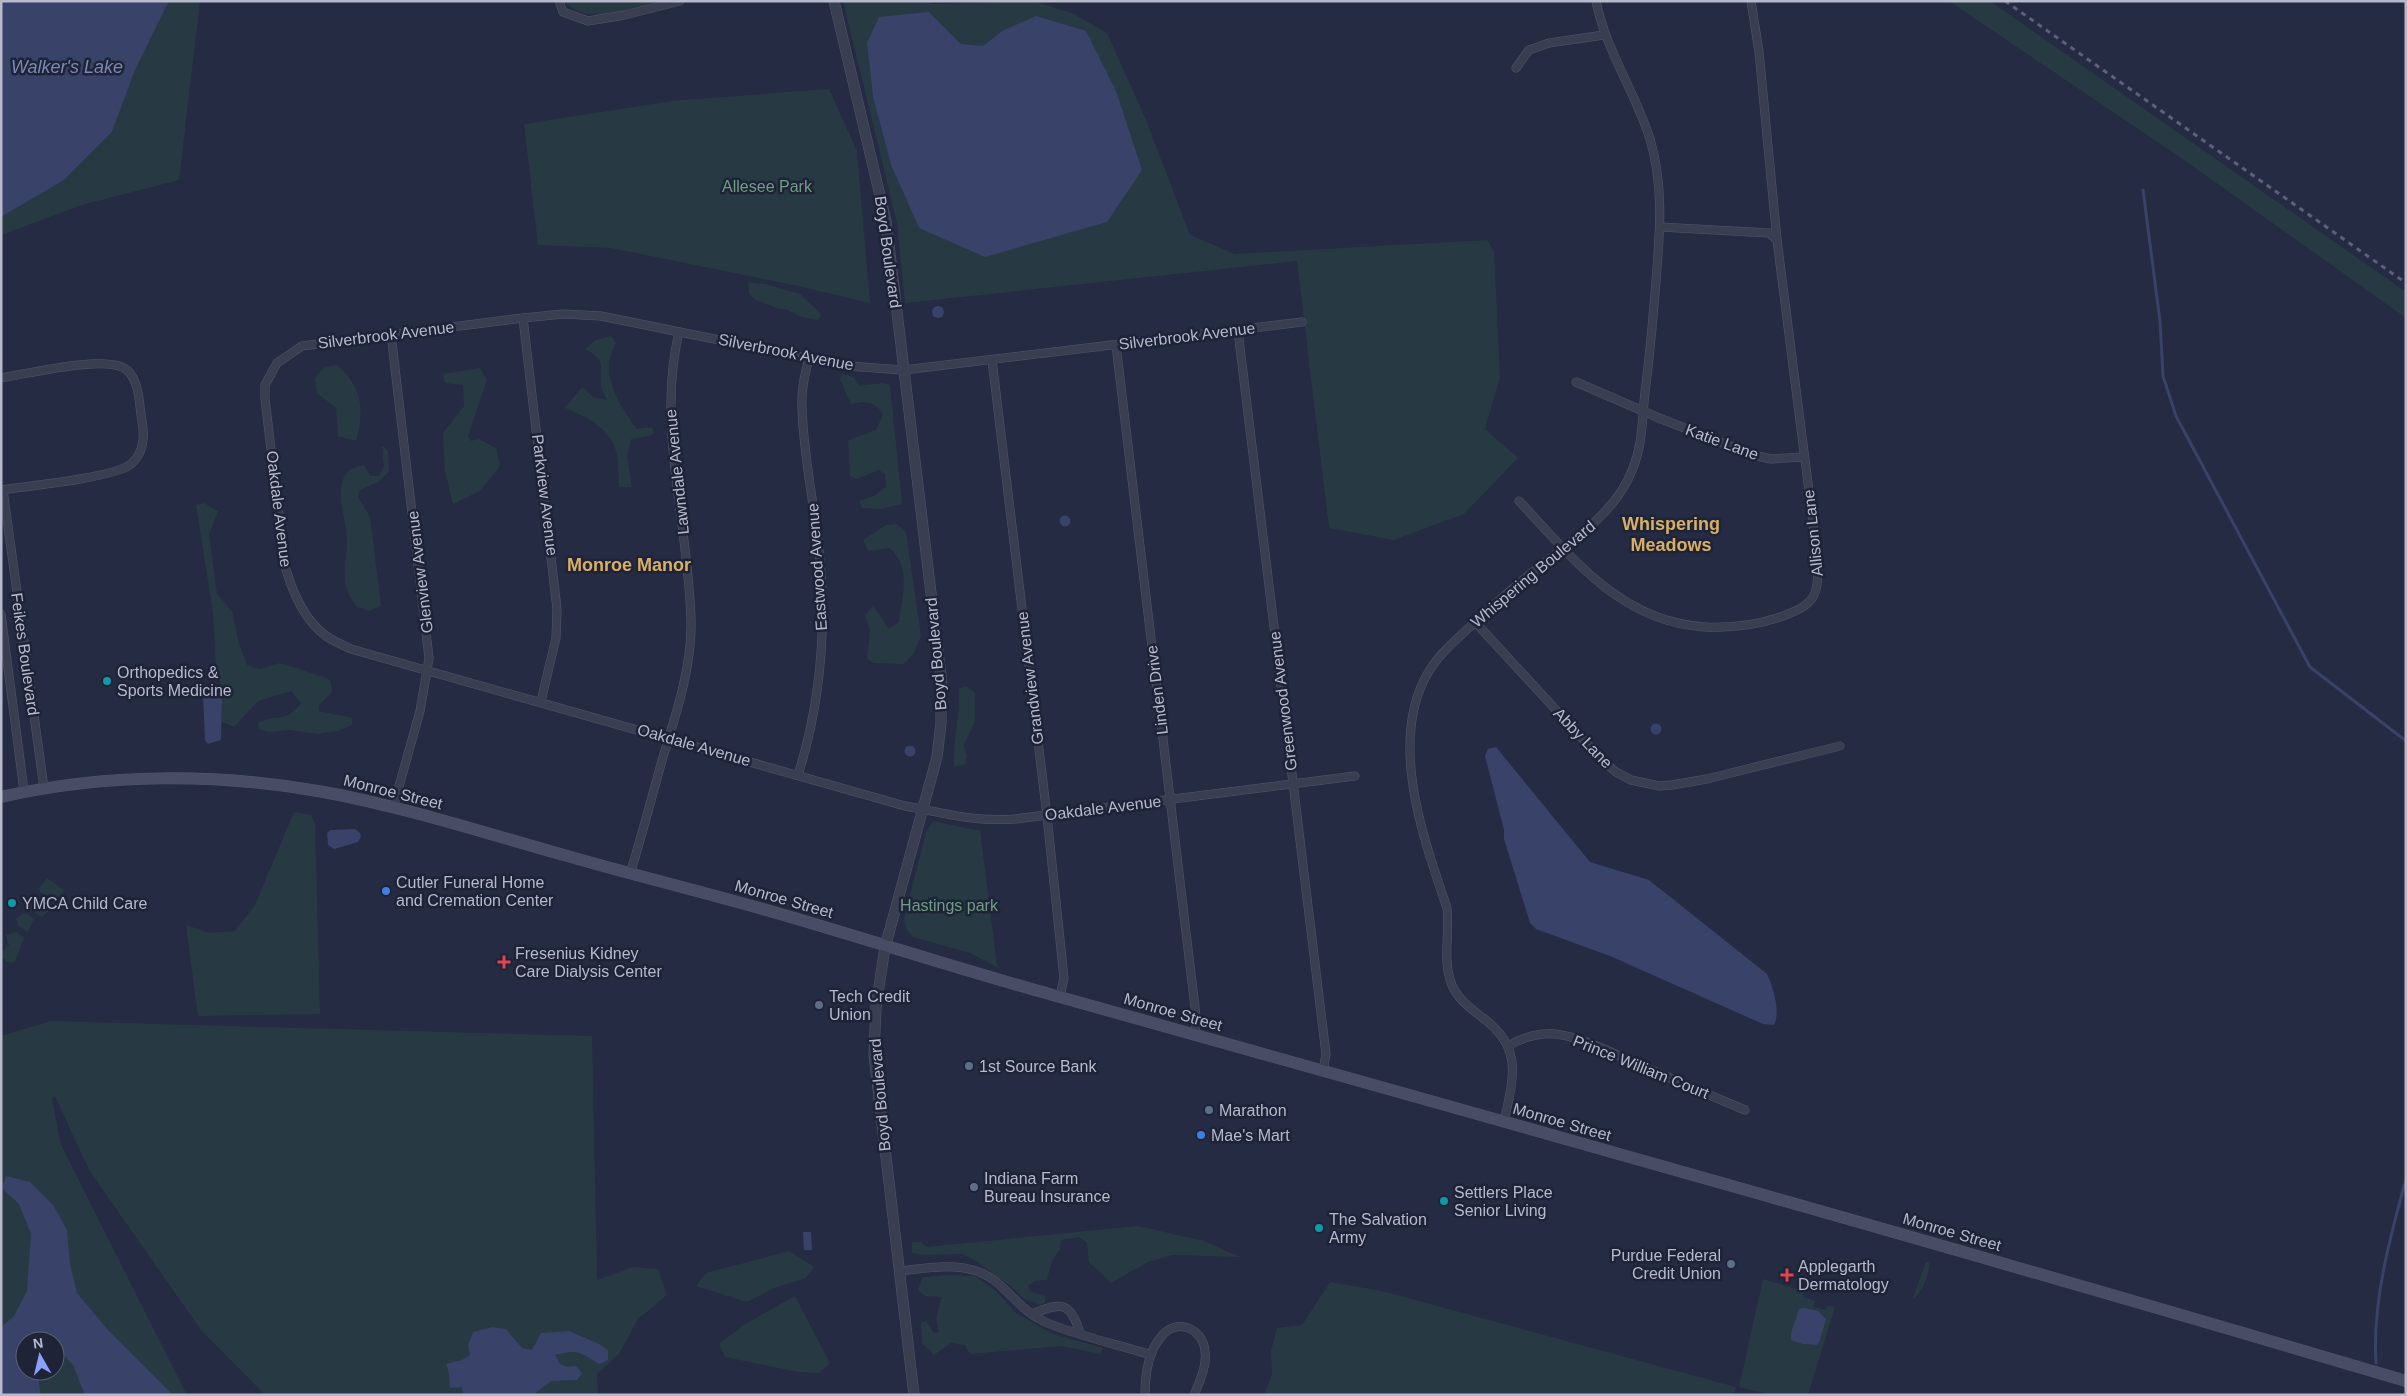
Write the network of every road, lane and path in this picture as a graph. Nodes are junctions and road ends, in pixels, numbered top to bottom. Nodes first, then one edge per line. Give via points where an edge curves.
1 (559, 1) edge
2 (680, 1) edge
3 (834, 1) edge
4 (1596, 1) edge
5 (1751, 1) edge
6 (667, 4) edge
7 (1604, 34) junction
8 (1516, 68) dead end
9 (1660, 227) junction
10 (1777, 240) junction
11 (523, 318) junction
12 (1302, 322) dead end
13 (1238, 330) junction
14 (679, 332) junction
15 (391, 334) junction
16 (1116, 345) junction
17 (809, 358) junction
18 (992, 360) junction
19 (277, 363) joint
20 (904, 370) junction
21 (1, 378) edge
22 (1576, 382) dead end
23 (1643, 411) junction
24 (1804, 457) junction
25 (2, 490) edge
26 (1519, 501) dead end
27 (1563, 548) junction
28 (1, 614) edge
29 (1475, 622) junction
30 (428, 670) junction
31 (541, 701) junction
32 (670, 738) junction
33 (1840, 746) dead end
34 (798, 775) junction
35 (1355, 776) dead end
36 (1293, 784) junction
37 (44, 788) junction
38 (24, 791) junction
39 (1, 797) edge
40 (1170, 799) junction
41 (393, 808) junction
42 (922, 809) junction
43 (1047, 816) junction
44 (630, 874) junction
45 (885, 947) junction
46 (1060, 997) junction
47 (1195, 1034) junction
48 (1508, 1046) junction
49 (1323, 1071) junction
50 (1745, 1110) dead end
51 (1504, 1122) junction
52 (900, 1271) junction
53 (1032, 1314) junction
54 (1080, 1334) junction
55 (1151, 1355) junction
56 (2406, 1381) edge
57 (914, 1395) edge
58 (1145, 1395) edge
59 (1194, 1395) edge

1 - 6 street via 563,12 588,21
2 - 6 street
3 - 20 street, Boyd Boulevard via 886,221
4 - 7 street, Whispering Boulevard
5 - 10 street, Allison Lane
7 - 8 street via 1549,43 1529,50
7 - 9 street, Whispering Boulevard via 1650,139 1660,192
9 - 10 street via 1769,233
9 - 23 street, Whispering Boulevard
10 - 24 street, Allison Lane
11 - 14 street, Silverbrook Avenue via 582,314
11 - 15 street, Silverbrook Avenue
11 - 31 street, Parkview Avenue via 557,609 556,638
12 - 13 street, Silverbrook Avenue
13 - 16 street, Silverbrook Avenue
13 - 36 street, Greenwood Avenue
14 - 17 street, Silverbrook Avenue
14 - 32 street, Lawndale Avenue via 673,358 670,420 691,623 686,672
15 - 19 street, Silverbrook Avenue via 302,346
15 - 30 street, Glenview Avenue via 428,643
16 - 18 street, Silverbrook Avenue
16 - 40 street, Linden Drive
17 - 20 street, Silverbrook Avenue via 847,366
17 - 34 street, Eastwood Avenue via 802,406 823,593 822,635 816,694
18 - 20 street, Silverbrook Avenue
18 - 43 street, Grandview Avenue
19 - 30 street, Oakdale Avenue via 265,385 265,399 285,566 294,594 309,618 326,636 351,648
20 - 42 street, Boyd Boulevard via 941,676 937,757
21 - 25 street via 95,363 118,365 127,370 136,382 144,435 141,452 115,472
22 - 23 street, Katie Lane
23 - 24 street, Katie Lane via 1753,455 1771,459
23 - 27 street, Whispering Boulevard via 1638,452 1622,491 1605,513
24 - 27 street, Allison Lane via 1818,586 1809,603 1785,615 1761,624 1737,627 1675,623 1628,605
25 - 37 street, Feikes Boulevard
26 - 27 street, Allison Lane
27 - 29 street, Whispering Boulevard
28 - 38 street, Feikes Boulevard
29 - 33 street, Abby Lane via 1603,761 1631,780 1659,786 1686,784
29 - 48 street, Whispering Boulevard via 1443,652 1423,682 1409,754 1417,817 1447,908 1448,974 1459,997 1506,1038
30 - 31 street, Oakdale Avenue
30 - 41 street, Glenview Avenue
31 - 32 street, Oakdale Avenue
32 - 34 street, Oakdale Avenue
32 - 44 street, Lawndale Avenue
34 - 42 street, Oakdale Avenue
35 - 36 street, Oakdale Avenue
36 - 40 street, Oakdale Avenue
36 - 49 street, Greenwood Avenue via 1326,1054
37 - 38 main road, Monroe Street
37 - 41 main road, Monroe Street via 137,779 231,780 311,790
38 - 39 main road, Monroe Street
40 - 43 street, Oakdale Avenue
40 - 47 street, Linden Drive via 1196,1016
41 - 44 main road, Monroe Street
42 - 43 street, Oakdale Avenue via 985,821
42 - 45 street, Boyd Boulevard
43 - 46 street, Grandview Avenue via 1064,978
44 - 45 main road, Monroe Street via 758,908
45 - 46 main road, Monroe Street
45 - 52 street, Boyd Boulevard via 876,1007 874,1055
46 - 47 main road, Monroe Street
47 - 49 main road, Monroe Street
48 - 50 street, Prince William Court via 1523,1037 1538,1035 1556,1034 1571,1038
48 - 51 street, Whispering Boulevard via 1513,1063
49 - 51 main road, Monroe Street
51 - 56 main road, Monroe Street
52 - 53 street via 948,1266 980,1271
52 - 57 street, Boyd Boulevard
53 - 54 street via 1044,1322
53 - 54 street via 1058,1305 1067,1308 1075,1317
54 - 55 street
55 - 58 street
55 - 59 street via 1167,1331 1184,1327 1196,1331 1206,1352 1204,1369

